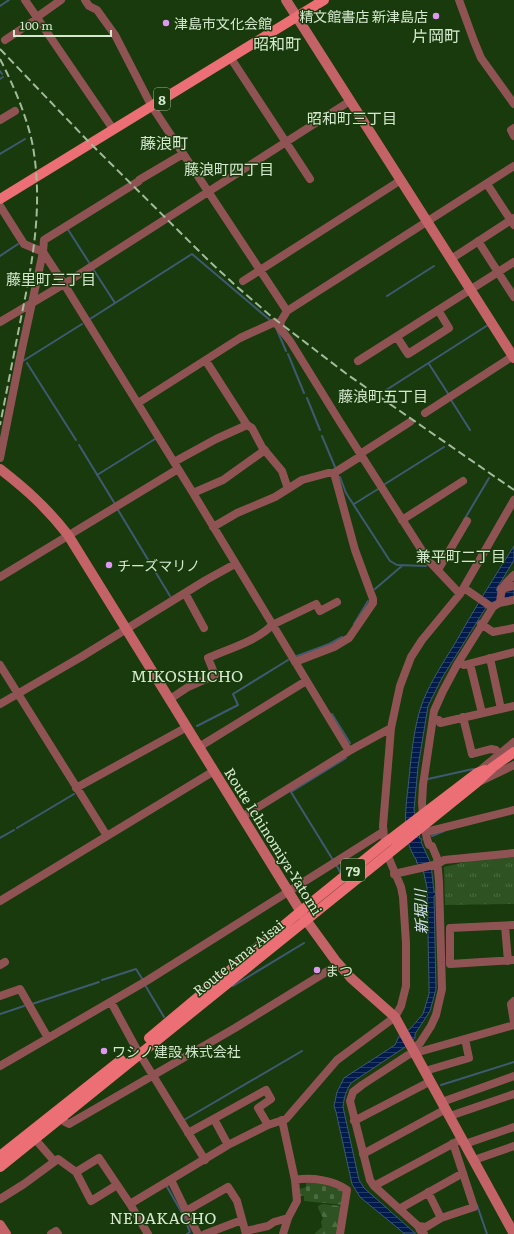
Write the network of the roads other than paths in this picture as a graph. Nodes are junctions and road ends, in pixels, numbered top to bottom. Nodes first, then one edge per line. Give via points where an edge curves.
1 (26, 0) edge
2 (61, 0) edge
3 (85, 0) edge
4 (286, 0) edge
5 (324, 0) edge
6 (460, 0) edge
7 (38, 17) junction
8 (297, 17) junction
9 (5, 40) dead end
10 (230, 57) junction
11 (350, 101) junction
12 (514, 104) edge
13 (151, 105) junction
14 (15, 111) dead end
15 (0, 120) edge
16 (514, 128) edge
17 (113, 129) junction
18 (514, 136) edge
19 (286, 142) junction
20 (183, 154) junction
21 (514, 166) edge
22 (310, 179) dead end
23 (401, 180) junction
24 (487, 184) junction
25 (207, 192) junction
26 (0, 199) edge
27 (0, 206) edge
28 (513, 221) edge
29 (428, 222) junction
30 (478, 241) junction
31 (44, 252) junction
32 (451, 259) junction
33 (514, 262) edge
34 (260, 270) junction
35 (498, 272) junction
36 (243, 281) dead end
37 (64, 284) junction
38 (470, 290) junction
39 (514, 297) edge
40 (32, 303) junction
41 (438, 310) junction
42 (287, 311) junction
43 (0, 322) edge
44 (280, 327) junction
45 (397, 337) junction
46 (513, 356) edge
47 (206, 361) junction
48 (358, 361) dead end
49 (138, 403) junction
50 (425, 413) dead end
51 (410, 422) dead end
52 (247, 425) junction
53 (264, 450) junction
54 (361, 455) junction
55 (0, 458) edge
56 (176, 465) junction
57 (0, 468) edge
58 (334, 473) junction
59 (463, 481) dead end
60 (288, 489) junction
61 (193, 493) junction
62 (514, 500) edge
63 (402, 520) junction
64 (467, 521) dead end
65 (213, 527) junction
66 (68, 535) junction
67 (235, 564) junction
68 (438, 570) junction
69 (514, 575) edge
70 (0, 577) edge
71 (514, 586) edge
72 (502, 589) junction
73 (462, 591) junction
74 (185, 592) junction
75 (514, 600) edge
76 (337, 602) dead end
77 (496, 604) junction
78 (481, 624) junction
79 (272, 625) junction
80 (127, 628) junction
81 (204, 628) dead end
82 (514, 628) edge
83 (514, 652) edge
84 (490, 658) junction
85 (295, 662) junction
86 (458, 663) junction
87 (470, 664) junction
88 (0, 665) edge
89 (306, 680) junction
90 (18, 693) junction
91 (170, 699) junction
92 (0, 704) edge
93 (514, 706) edge
94 (501, 709) junction
95 (482, 713) junction
96 (464, 717) junction
97 (433, 720) junction
98 (187, 727) junction
99 (391, 728) junction
100 (514, 742) edge
101 (199, 747) junction
102 (349, 751) junction
103 (514, 752) edge
104 (499, 755) junction
105 (514, 765) edge
106 (214, 771) junction
107 (476, 778) junction
108 (76, 788) junction
109 (514, 810) edge
110 (242, 818) junction
111 (423, 823) junction
112 (383, 832) junction
113 (107, 836) junction
114 (385, 849) junction
115 (514, 853) edge
116 (438, 864) junction
117 (394, 874) junction
118 (289, 892) junction
119 (0, 901) edge
120 (303, 916) junction
121 (514, 925) edge
122 (505, 926) junction
123 (511, 960) edge
124 (339, 964) junction
125 (0, 996) edge
126 (514, 1001) edge
127 (111, 1002) junction
128 (394, 1017) junction
129 (514, 1022) edge
130 (514, 1025) edge
131 (48, 1038) junction
132 (465, 1039) junction
133 (138, 1050) junction
134 (413, 1050) junction
135 (0, 1066) edge
136 (425, 1071) junction
137 (153, 1075) junction
138 (514, 1076) edge
139 (431, 1081) junction
140 (514, 1094) edge
141 (446, 1109) junction
142 (61, 1118) junction
143 (214, 1119) junction
144 (282, 1120) junction
145 (354, 1121) junction
146 (268, 1125) junction
147 (514, 1128) edge
148 (188, 1133) junction
149 (35, 1139) junction
150 (460, 1142) junction
151 (228, 1145) junction
152 (514, 1146) edge
153 (363, 1154) junction
154 (0, 1156) edge
155 (205, 1160) junction
156 (474, 1160) junction
157 (54, 1161) junction
158 (0, 1167) edge
159 (76, 1172) junction
160 (463, 1173) junction
161 (171, 1180) junction
162 (295, 1180) junction
163 (117, 1185) junction
164 (374, 1186) junction
165 (428, 1192) junction
166 (0, 1199) edge
167 (130, 1204) junction
168 (399, 1209) junction
169 (186, 1211) junction
170 (288, 1218) junction
171 (441, 1218) junction
172 (242, 1220) junction
173 (0, 1225) edge
174 (418, 1226) junction
175 (246, 1233) edge
176 (6, 1234) edge
177 (51, 1234) edge
178 (58, 1234) edge
179 (148, 1234) edge
180 (198, 1234) edge
181 (205, 1234) edge
182 (283, 1234) edge
183 (340, 1234) edge
184 (424, 1234) edge
185 (514, 1234) edge

1 - 7 street
2 - 7 street
3 - 13 street via 89,6 97,10 115,35
4 - 8 main road
5 - 8 main road, 8
6 - 12 street via 481,58
7 - 9 street
7 - 17 street
8 - 10 main road, 8
8 - 11 main road
10 - 13 main road, 8
10 - 19 street
11 - 19 street
11 - 23 main road
13 - 17 main road, 8
13 - 20 street
14 - 15 street
16 - 18 street via 511,130
17 - 26 main road, 8
19 - 22 street
19 - 25 street
20 - 25 street
20 - 31 street via 44,240
21 - 24 street
23 - 29 main road
23 - 34 street
24 - 28 street
24 - 29 street
25 - 34 street
25 - 37 street
27 - 31 street via 24,244
28 - 30 street
29 - 32 main road
29 - 42 street
30 - 32 street
30 - 35 street
31 - 37 street
31 - 40 street
32 - 38 main road
33 - 35 street
34 - 36 street
34 - 42 street
35 - 38 street
35 - 39 street
37 - 40 street
37 - 49 street
38 - 41 street
38 - 46 main road
40 - 43 street
40 - 55 street
41 - 45 street
41 - 45 street via 449,328 408,354
42 - 44 street
44 - 47 street via 275,322 270,323 240,338
44 - 54 street
45 - 48 street
46 - 50 street
47 - 49 street
47 - 52 street
49 - 56 street
51 - 54 street
52 - 53 street via 252,428
52 - 56 street via 216,439
53 - 60 street via 282,471
53 - 61 street via 223,480
54 - 58 street
54 - 63 street
56 - 61 street
56 - 66 street
57 - 66 main road, Route Ichinomiya-Yatomi via 39,502
58 - 60 street via 302,480
58 - 85 street via 355,550 373,603 349,638 334,647
59 - 63 street
60 - 65 street
61 - 65 street
62 - 73 street
63 - 68 street via 428,560
64 - 68 street
65 - 67 street
66 - 70 street
66 - 80 main road, Route Ichinomiya-Yatomi
67 - 74 street
67 - 79 street
68 - 73 street
69 - 72 street
71 - 72 street
72 - 77 street
73 - 77 street
73 - 99 street via 411,657 400,686
74 - 80 street
74 - 81 street
75 - 77 street
76 - 79 street via 320,611 316,604
77 - 78 street
78 - 82 street via 493,632
78 - 86 street
79 - 85 street
79 - 91 street via 252,638 208,658 215,675 188,687
80 - 90 street
80 - 91 main road, Route Ichinomiya-Yatomi
83 - 84 street
84 - 87 street
84 - 94 street
85 - 89 street
86 - 87 street
86 - 97 street via 434,711
87 - 95 street
88 - 90 street
89 - 101 street
89 - 102 street
90 - 92 street
90 - 108 street
91 - 98 main road, Route Ichinomiya-Yatomi
93 - 94 street
94 - 95 street
95 - 96 street
96 - 97 street via 440,723 439,720
96 - 104 street via 472,754 490,749 496,750
97 - 111 street via 423,785
98 - 101 main road, Route Ichinomiya-Yatomi
98 - 108 street
99 - 102 street
99 - 112 street
100 - 104 street
101 - 106 main road, Route Ichinomiya-Yatomi
102 - 110 street
103 - 107 main road, Route Ama-Aisai / 79
104 - 107 street
105 - 107 street via 483,781
106 - 110 main road, Route Ichinomiya-Yatomi
106 - 113 street
107 - 111 main road, Route Ama-Aisai / 79
108 - 113 street
109 - 111 street
110 - 118 main road, Route Ichinomiya-Yatomi
111 - 114 main road, Route Ama-Aisai / 79 via 405,839
111 - 114 main road, Route Ama-Aisai / 79 via 405,828
111 - 116 street
112 - 114 street
112 - 118 street
113 - 119 street
114 - 117 street
114 - 120 main road, Route Ama-Aisai / 79
115 - 116 street via 444,860
116 - 117 street
116 - 134 street via 442,989 432,1026
117 - 128 street via 404,897 407,965 404,996
118 - 120 main road, Route Ichinomiya-Yatomi
118 - 127 street
120 - 124 main road, Route Ichinomiya-Yatomi
120 - 133 main road, Route Ama-Aisai / 79
121 - 122 street
122 - 123 street
122 - 123 street via 450,928 450,964
124 - 128 main road, Route Ichinomiya-Yatomi
124 - 137 street
125 - 131 street via 20,989
126 - 129 street via 511,1004
127 - 131 street
127 - 133 street
128 - 134 main road, Route Ichinomiya-Yatomi
128 - 144 street via 337,1060 286,1119
130 - 132 street
131 - 135 street
132 - 134 street
132 - 136 street via 469,1058
133 - 137 street
133 - 142 main road, Route Ama-Aisai / 79
133 - 154 main road, Route Ama-Aisai / 79
134 - 136 main road, Route Ichinomiya-Yatomi
134 - 145 street via 354,1092 350,1101
136 - 139 main road, Route Ichinomiya-Yatomi
137 - 142 street via 69,1124
137 - 148 street
138 - 141 street
139 - 141 main road, Route Ichinomiya-Yatomi
139 - 145 street
140 - 141 street
141 - 150 main road, Route Ichinomiya-Yatomi
141 - 153 street
142 - 149 main road, Route Ama-Aisai / 79
143 - 146 street via 266,1090 271,1099 258,1108
143 - 148 street
143 - 151 street
144 - 146 street
144 - 162 street
145 - 153 street
146 - 151 street
147 - 150 street
148 - 155 street
149 - 157 street
149 - 158 main road, Route Ama-Aisai / 79
150 - 156 main road, Route Ichinomiya-Yatomi
150 - 160 street
150 - 164 street
151 - 155 street
152 - 156 street
153 - 164 street
155 - 161 street
156 - 185 main road, Route Ichinomiya-Yatomi
157 - 159 street via 60,1160
157 - 166 street
159 - 163 street via 98,1158
159 - 163 street via 91,1201
160 - 165 street
160 - 171 street via 474,1206
161 - 167 street
161 - 169 street
162 - 170 street via 297,1201
162 - 183 street via 306,1178 333,1183 347,1190
163 - 167 street
164 - 168 street
165 - 168 street
165 - 171 street
167 - 179 street
168 - 174 street
169 - 172 street via 228,1187 237,1201
169 - 180 street
170 - 175 street
170 - 182 street
171 - 174 street via 426,1227
172 - 175 street
172 - 181 street
173 - 176 main road
174 - 184 street
177 - 178 street via 56,1231

